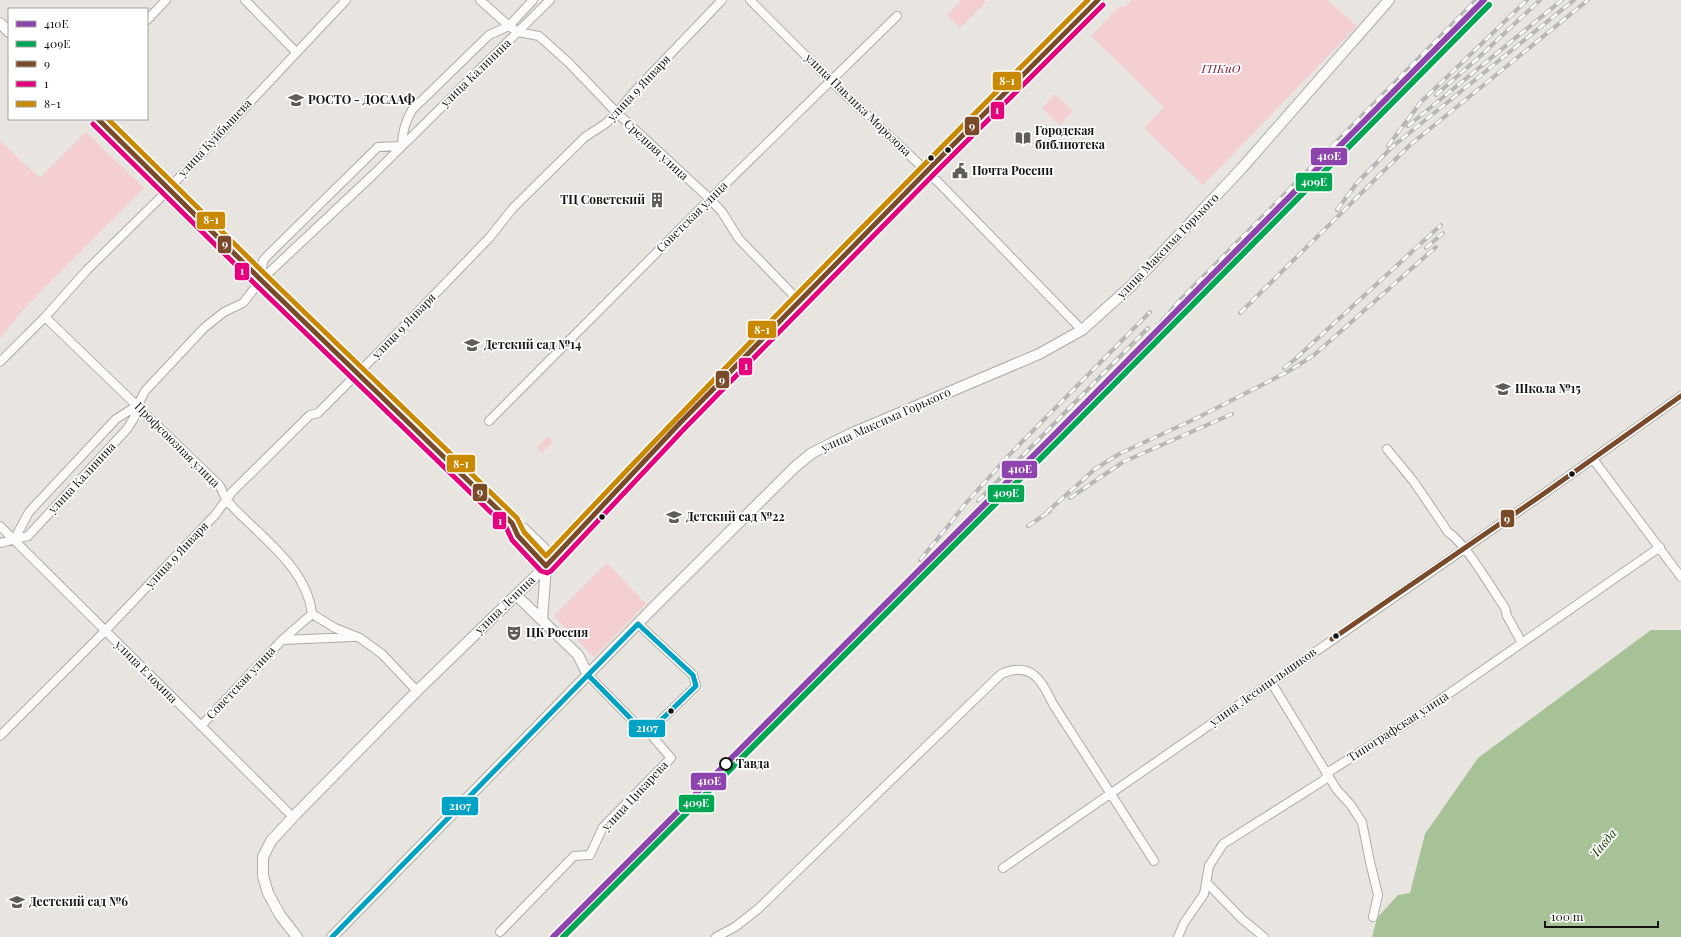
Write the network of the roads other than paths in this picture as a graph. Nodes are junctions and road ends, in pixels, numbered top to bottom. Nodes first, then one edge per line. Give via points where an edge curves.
1 (166, 0) edge
2 (245, 0) edge
3 (346, 0) edge
4 (480, 0) edge
5 (533, 0) edge
6 (550, 0) edge
7 (722, 0) edge
8 (750, 0) edge
9 (1098, 0) edge
10 (1389, 0) edge
11 (897, 16) dead end
12 (148, 19) edge
13 (0, 23) edge
14 (509, 26) junction
15 (8, 31) edge
16 (518, 32) junction
17 (296, 52) junction
18 (831, 81) junction
19 (617, 113) junction
20 (99, 120) edge
21 (402, 146) junction
22 (927, 171) junction
23 (168, 188) junction
24 (710, 199) junction
25 (261, 280) junction
26 (800, 302) junction
27 (45, 317) junction
28 (1082, 330) junction
29 (0, 362) edge
30 (357, 373) junction
31 (1681, 396) edge
32 (138, 405) junction
33 (489, 422) dead end
34 (1386, 449) dead end
35 (1593, 459) junction
36 (225, 499) junction
37 (0, 526) edge
38 (514, 527) junction
39 (14, 540) junction
40 (0, 543) edge
41 (1660, 547) junction
42 (1464, 549) junction
43 (554, 557) junction
44 (546, 566) junction
45 (1681, 576) edge
46 (516, 595) junction
47 (312, 614) junction
48 (542, 620) junction
49 (638, 624) junction
50 (105, 631) junction
51 (360, 638) junction
52 (282, 640) junction
53 (1522, 643) junction
54 (588, 675) junction
55 (1271, 682) junction
56 (417, 691) junction
57 (201, 726) junction
58 (646, 729) junction
59 (0, 736) edge
60 (1328, 774) junction
61 (1110, 794) junction
62 (292, 818) junction
63 (1154, 861) dead end
64 (1003, 868) dead end
65 (1207, 883) junction
66 (1373, 917) dead end
67 (500, 932) dead end
68 (298, 937) edge
69 (332, 937) edge
70 (716, 937) edge
71 (1178, 937) edge
72 (1264, 937) edge

1 - 12 street
2 - 17 street
3 - 17 street, улица Куйбышева
4 - 14 street, Средняя улица
5 - 14 street, улица Калинина
6 - 16 street, улица Калинина
7 - 19 street, улица 9 Января
8 - 18 street, улица Павлика Морозова
9 - 22 street, улица Ленина
10 - 28 street, улица Максима Горького via 1242,168 1131,286
11 - 18 street, Советская улица
13 - 15 street
14 - 16 street, Средняя улица
14 - 21 street, улица Калинина via 490,35 412,110 405,123
16 - 19 street, Средняя улица via 539,36
16 - 21 street, улица Калинина
17 - 23 street, улица Куйбышева
18 - 22 street, улица Павлика Морозова
18 - 24 street, Советская улица
19 - 24 street, Средняя улица
19 - 30 street, улица 9 Января via 585,137 513,208 490,237
20 - 23 street
21 - 25 street, улица Калинина
21 - 25 street via 378,147 262,261
22 - 26 street, улица Ленина
22 - 28 street, улица Павлика Морозова
23 - 25 street
23 - 27 street, улица Куйбышева via 87,270
24 - 26 street, Средняя улица via 722,212 739,239
24 - 33 street, Советская улица
25 - 30 street
25 - 32 street, улица Калинина via 243,303 224,312 204,328 146,390
26 - 43 street, улица Ленина via 680,423
27 - 29 street, улица Куйбышева
27 - 32 street, Профсоюзная улица
28 - 49 street, улица Максима Горького via 1039,354 850,434 812,453
30 - 36 street, улица 9 Января via 318,413 310,415
30 - 38 street
31 - 35 street, улица Лесопильщиков
32 - 36 street, Профсоюзная улица via 220,486
32 - 39 street, улица Калинина via 116,419 29,512
32 - 39 street, улица Калинина via 127,429 28,536
34 - 42 street via 1414,482 1448,532 1456,537
35 - 41 street
35 - 42 street, улица Лесопильщиков
36 - 47 street, Профсоюзная улица via 284,558 304,587 310,600
36 - 50 street, улица 9 Января via 214,515
37 - 39 street, улица Елохина
38 - 43 street via 524,529
38 - 44 street via 518,536
39 - 40 street, улица Калинина
39 - 50 street, улица Елохина
41 - 45 street
41 - 53 street, Типографская улица
42 - 53 street via 1505,608
42 - 55 street, улица Лесопильщиков
43 - 44 street, улица Ленина
44 - 46 street, улица Ленина
44 - 48 street
46 - 48 street
46 - 56 street, улица Ленина
47 - 51 street via 335,628
47 - 52 street, Советская улица
48 - 54 street via 578,655
49 - 54 street, улица Максима Горького
49 - 58 street via 693,675 696,686 652,729
50 - 57 street, улица Елохина
50 - 59 street, улица 9 Января
51 - 52 street, Советская улица via 346,636
51 - 56 street via 382,654
52 - 57 street, Советская улица
53 - 60 street, Типографская улица
54 - 58 street via 640,727
54 - 69 street, улица Максима Горького
55 - 60 street
55 - 61 street, улица Лесопильщиков
56 - 62 street, улица Ленина
57 - 62 street, улица Елохина
58 - 67 street, улица Цикарева via 671,758 603,827 590,855 574,856
60 - 65 street, Типографская улица via 1324,780 1223,844 1209,866
60 - 66 street via 1362,822 1378,895
61 - 63 street
61 - 64 street, улица Лесопильщиков
61 - 70 street via 1040,682 1028,671 1019,668 1005,672 758,909 735,927
62 - 68 street, улица Ленина via 272,841 263,857 263,876 268,893 280,915
65 - 71 street, Типографская улица via 1204,894 1184,923
65 - 72 street via 1242,919

